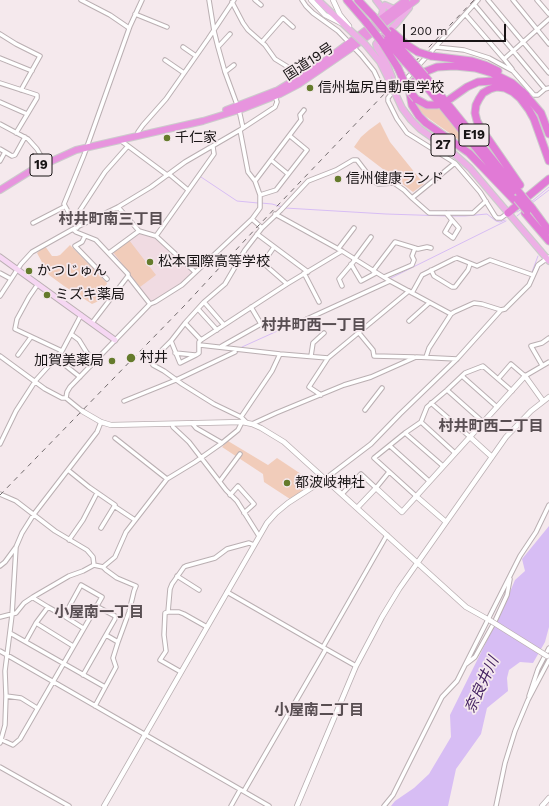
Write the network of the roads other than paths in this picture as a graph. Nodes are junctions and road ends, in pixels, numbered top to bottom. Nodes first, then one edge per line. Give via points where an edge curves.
1 (81, 0) edge
2 (142, 0) edge
3 (209, 0) edge
4 (255, 0) edge
5 (302, 0) edge
6 (311, 0) edge
7 (318, 0) edge
8 (333, 0) edge
9 (348, 0) edge
10 (359, 0) edge
11 (378, 0) edge
12 (406, 0) edge
13 (417, 0) edge
14 (478, 0) edge
15 (488, 0) edge
16 (513, 0) edge
17 (537, 0) edge
18 (233, 1) edge
19 (474, 4) junction
20 (261, 5) dead end
21 (392, 11) junction
22 (135, 14) junction
23 (549, 14) edge
24 (466, 15) junction
25 (370, 18) junction
26 (549, 19) edge
27 (390, 20) junction
28 (344, 25) junction
29 (167, 27) dead end
30 (293, 27) dead end
31 (130, 28) junction
32 (538, 29) junction
33 (214, 31) junction
34 (366, 31) junction
35 (354, 32) junction
36 (0, 34) edge
37 (230, 34) dead end
38 (386, 36) junction
39 (262, 42) junction
40 (524, 42) junction
41 (549, 44) edge
42 (351, 45) junction
43 (436, 46) junction
44 (183, 47) dead end
45 (218, 47) junction
46 (514, 50) junction
47 (196, 56) junction
48 (0, 58) edge
49 (504, 59) junction
50 (165, 60) dead end
51 (234, 65) dead end
52 (32, 71) junction
53 (513, 71) junction
54 (225, 72) junction
55 (184, 73) junction
56 (549, 73) edge
57 (299, 77) junction
58 (390, 77) junction
59 (0, 83) edge
60 (548, 87) edge
61 (382, 88) dead end
62 (21, 90) junction
63 (275, 94) junction
64 (517, 94) junction
65 (526, 95) junction
66 (450, 99) dead end
67 (0, 102) edge
68 (437, 105) dead end
69 (238, 108) junction
70 (304, 110) dead end
71 (27, 114) junction
72 (0, 124) edge
73 (242, 129) junction
74 (16, 133) junction
75 (549, 134) edge
76 (138, 136) junction
77 (290, 136) junction
78 (25, 137) junction
79 (120, 140) junction
80 (128, 146) junction
81 (86, 147) junction
82 (214, 147) junction
83 (0, 149) edge
84 (5, 152) junction
85 (271, 160) junction
86 (0, 161) edge
87 (549, 161) edge
88 (45, 163) junction
89 (455, 163) junction
90 (549, 173) edge
91 (168, 174) junction
92 (288, 174) junction
93 (549, 179) edge
94 (254, 181) junction
95 (539, 188) junction
96 (0, 190) edge
97 (188, 190) junction
98 (260, 195) junction
99 (520, 197) junction
100 (412, 198) junction
101 (486, 201) junction
102 (64, 207) junction
103 (118, 207) junction
104 (529, 210) junction
105 (508, 213) junction
106 (275, 214) junction
107 (446, 214) junction
108 (252, 219) junction
109 (452, 220) junction
110 (73, 221) junction
111 (33, 224) dead end
112 (549, 227) edge
113 (262, 228) junction
114 (354, 228) dead end
115 (75, 229) junction
116 (139, 231) junction
117 (549, 231) edge
118 (257, 234) junction
119 (85, 236) junction
120 (156, 236) junction
121 (371, 237) dead end
122 (549, 241) edge
123 (274, 247) junction
124 (415, 248) junction
125 (431, 248) dead end
126 (340, 250) junction
127 (109, 253) junction
128 (0, 257) edge
129 (548, 259) edge
130 (355, 260) junction
131 (351, 264) junction
132 (470, 264) junction
133 (17, 269) junction
134 (431, 270) junction
135 (195, 272) junction
136 (375, 272) junction
137 (0, 273) edge
138 (306, 273) junction
139 (533, 275) junction
140 (128, 276) junction
141 (384, 277) junction
142 (11, 279) junction
143 (107, 279) dead end
144 (390, 281) junction
145 (38, 284) junction
146 (287, 284) junction
147 (342, 286) dead end
148 (410, 292) junction
149 (0, 296) edge
150 (204, 302) junction
151 (319, 302) dead end
152 (429, 302) junction
153 (150, 304) junction
154 (251, 308) junction
155 (198, 309) junction
156 (501, 310) junction
157 (451, 314) junction
158 (81, 315) junction
159 (409, 321) dead end
160 (92, 323) junction
161 (185, 323) junction
162 (296, 324) dead end
163 (224, 325) junction
164 (217, 330) junction
165 (324, 333) dead end
166 (358, 333) junction
167 (71, 334) junction
168 (31, 337) junction
169 (549, 338) edge
170 (115, 340) junction
171 (201, 340) junction
172 (171, 341) junction
173 (200, 344) junction
174 (221, 346) junction
175 (62, 351) junction
176 (235, 352) dead end
177 (175, 353) junction
178 (280, 354) junction
179 (18, 355) dead end
180 (196, 355) junction
181 (0, 356) edge
182 (312, 356) junction
183 (416, 357) junction
184 (426, 357) junction
185 (56, 358) junction
186 (328, 358) junction
187 (457, 359) junction
188 (95, 361) junction
189 (549, 362) edge
190 (542, 366) junction
191 (462, 376) junction
192 (525, 376) junction
193 (80, 377) junction
194 (498, 379) junction
195 (176, 380) junction
196 (35, 382) junction
197 (382, 388) dead end
198 (448, 390) junction
199 (512, 391) junction
200 (321, 395) junction
201 (549, 397) edge
202 (66, 398) junction
203 (124, 400) dead end
204 (543, 401) junction
205 (431, 403) junction
206 (497, 407) junction
207 (365, 410) dead end
208 (82, 411) joint
209 (243, 421) junction
210 (102, 422) junction
211 (422, 422) junction
212 (483, 422) junction
213 (192, 423) junction
214 (172, 424) junction
215 (252, 424) junction
216 (405, 433) junction
217 (470, 437) junction
218 (115, 438) dead end
219 (222, 443) junction
220 (0, 444) edge
221 (390, 446) junction
222 (455, 453) junction
223 (240, 454) dead end
224 (201, 458) junction
225 (492, 458) junction
226 (443, 466) junction
227 (68, 470) junction
228 (389, 472) junction
229 (167, 479) junction
230 (325, 479) junction
231 (220, 481) junction
232 (429, 481) junction
233 (376, 488) junction
234 (97, 493) junction
235 (0, 494) edge
236 (230, 494) junction
237 (342, 494) junction
238 (416, 496) junction
239 (549, 505) edge
240 (114, 506) junction
241 (357, 508) junction
242 (244, 513) junction
243 (34, 514) junction
244 (135, 520) junction
245 (446, 522) junction
246 (101, 528) dead end
247 (387, 535) junction
248 (259, 536) junction
249 (69, 540) junction
250 (254, 545) junction
251 (16, 547) junction
252 (417, 563) junction
253 (94, 565) junction
254 (0, 566) edge
255 (103, 567) junction
256 (177, 576) junction
257 (510, 578) junction
258 (199, 590) dead end
259 (227, 592) junction
260 (33, 596) junction
261 (96, 606) junction
262 (48, 607) junction
263 (168, 612) junction
264 (12, 615) junction
265 (64, 616) junction
266 (0, 618) edge
267 (490, 620) junction
268 (36, 623) junction
269 (207, 627) junction
270 (84, 628) junction
271 (10, 633) junction
272 (106, 635) junction
273 (26, 641) junction
274 (118, 642) junction
275 (73, 646) junction
276 (324, 648) junction
277 (549, 648) edge
278 (0, 651) edge
279 (6, 654) junction
280 (548, 658) edge
281 (63, 664) junction
282 (465, 665) junction
283 (356, 666) junction
284 (181, 672) junction
285 (83, 675) junction
286 (0, 678) edge
287 (5, 681) junction
288 (53, 681) junction
289 (105, 687) junction
290 (6, 696) junction
291 (528, 700) junction
292 (95, 706) junction
293 (37, 708) junction
294 (145, 734) junction
295 (1, 741) edge
296 (0, 767) edge
297 (242, 790) junction
298 (549, 798) edge
299 (69, 806) edge
300 (104, 806) edge
301 (231, 806) edge
302 (269, 806) edge
303 (297, 806) edge
304 (384, 806) edge
305 (496, 806) edge
306 (542, 806) edge

1 - 31 street
2 - 22 street
3 - 33 street
4 - 20 street
5 - 42 street via 313,13 338,30
6 - 28 street via 326,15
7 - 28 main road, 27
8 - 35 street via 340,15
9 - 25 highway
10 - 25 highway, E19
11 - 21 main road
11 - 34 main road via 383,13
12 - 21 highway, 国道19号 / 19
13 - 27 highway, 国道19号 / 19
13 - 58 main road, 27 via 376,44 386,62
14 - 19 street
15 - 40 street
16 - 32 street
17 - 23 street
18 - 33 street
18 - 39 street via 243,23
19 - 24 street
19 - 46 street
21 - 27 main road
21 - 34 highway, 国道19号 / 19
22 - 29 street
22 - 31 street
24 - 43 street
24 - 49 street
25 - 38 highway, bridge
25 - 38 highway, E19, bridge
26 - 32 street
27 - 42 highway, 国道19号 / 19
28 - 35 main road, 27
30 - 39 street via 283,18
31 - 81 street
32 - 40 street
32 - 41 street
33 - 45 street
33 - 47 street
34 - 42 highway, 国道19号 / 19
35 - 58 main road, 27, bridge via 372,51
36 - 52 street via 40,56
37 - 45 street
38 - 65 highway, bridge via 431,56 468,60 489,66 511,80
38 - 68 highway, bridge via 407,88 416,99 427,105
38 - 99 highway, E19, bridge
39 - 57 street via 275,59
40 - 46 street
40 - 56 street
42 - 57 highway, 国道19号 / 19
42 - 61 street via 374,71
42 - 63 highway, 国道19号 / 19 via 295,87
43 - 53 street via 478,54
43 - 89 street via 391,94 388,101 407,133
44 - 47 street
45 - 54 street
46 - 49 street
46 - 60 street
47 - 55 street
48 - 52 street
49 - 53 street
50 - 55 street
51 - 54 street
52 - 62 street
53 - 60 street via 534,95
54 - 69 street
55 - 76 street via 143,125
57 - 63 highway, 国道19号 / 19
58 - 105 main road, 27, bridge via 404,112 415,124 470,168
59 - 62 street
62 - 71 street via 37,95
63 - 69 highway, 国道19号 / 19
63 - 73 street via 275,106
64 - 66 highway via 501,83 485,80 470,85
64 - 87 highway via 532,115
64 - 99 highway via 504,88 490,89 479,99 475,113
65 - 75 highway via 541,113
65 - 99 highway via 507,80 492,73 455,66 437,67 422,73 413,83 410,94 412,105 426,123 469,153
67 - 71 street
69 - 73 street
69 - 76 highway, 国道19号 / 19 via 203,121
70 - 77 street via 300,115 301,120
71 - 74 street
72 - 74 street
73 - 82 street
73 - 94 street via 248,172
74 - 78 street
76 - 79 highway, 国道19号 / 19
77 - 85 street
77 - 92 street via 307,150
78 - 84 street via 15,155
78 - 88 street via 37,149
79 - 80 street
79 - 81 highway, 国道19号 / 19
80 - 91 street
80 - 110 street via 105,172
81 - 88 highway, 国道19号 / 19
81 - 102 street
82 - 91 street
82 - 97 street via 214,154
83 - 84 street
84 - 86 street
85 - 92 street
85 - 94 street
88 - 96 highway, 国道19号 / 19
89 - 100 street
89 - 101 street
90 - 95 highway
91 - 97 street
91 - 103 street
92 - 98 street via 276,190
93 - 95 highway
94 - 98 street
95 - 105 highway
97 - 120 street
98 - 108 street via 260,208
99 - 104 highway
99 - 104 highway, bridge
100 - 106 street via 394,183 378,184 373,181 357,160 354,160 308,181
100 - 107 street via 429,213
101 - 105 street via 496,217 501,218
101 - 107 street via 473,213
102 - 110 street
102 - 111 street
103 - 115 street
103 - 116 street
104 - 112 highway
104 - 117 highway
104 - 122 highway
105 - 129 main road, 27
106 - 113 street
106 - 126 street
107 - 109 street
108 - 113 street
108 - 135 street
109 - 109 street via 459,228 453,238 445,232
110 - 115 street
113 - 118 street
114 - 126 street
115 - 119 street
115 - 133 street via 32,252
116 - 120 street
116 - 127 street
118 - 123 street
118 - 150 street via 225,284
119 - 127 street via 96,240
119 - 143 street via 82,242 75,246
120 - 135 street
121 - 130 street
123 - 138 street
123 - 146 street via 263,263
124 - 125 street
124 - 136 street via 396,242
124 - 141 street via 412,265
126 - 130 street
126 - 138 street
127 - 140 street
128 - 133 main road
129 - 139 street via 538,265
130 - 131 street
130 - 136 street
131 - 136 street via 361,282
131 - 147 street via 339,279
132 - 134 street via 457,258
132 - 134 street via 455,287 434,276
132 - 139 street via 477,266 490,260
133 - 142 street
133 - 145 main road
134 - 148 street via 422,275
135 - 153 street via 171,293
136 - 141 street
137 - 142 street
138 - 146 street
138 - 151 street
139 - 156 street via 529,285
140 - 153 street
140 - 160 street
141 - 144 street
142 - 149 street
144 - 148 street
144 - 162 street
145 - 158 main road
145 - 168 street via 17,319 15,329
146 - 154 street
148 - 152 street
148 - 166 street
150 - 155 street
150 - 163 street
152 - 157 street
152 - 159 street
153 - 170 street
154 - 163 street
154 - 174 street via 261,324
155 - 161 street
155 - 164 street
156 - 157 street via 474,303
156 - 187 street
157 - 184 street
158 - 160 main road
158 - 167 street
160 - 170 main road
161 - 171 street
161 - 172 street
163 - 164 street
164 - 171 street
165 - 182 street via 312,343
166 - 183 street via 373,350 374,356
166 - 186 street
167 - 175 street
167 - 188 street
168 - 175 street
168 - 179 street
169 - 190 street via 531,346
170 - 188 street
171 - 173 street
172 - 177 street
172 - 195 street via 151,360 153,365
173 - 174 street
173 - 180 street via 199,353
174 - 178 street
175 - 185 street
176 - 195 street
177 - 180 street
177 - 180 street via 180,363
178 - 182 street
178 - 209 street
181 - 196 street
182 - 186 street
183 - 184 street
183 - 200 street
184 - 187 street
185 - 193 street
185 - 196 street
186 - 200 street via 309,387
187 - 230 street via 370,444
188 - 193 street
189 - 190 street
190 - 192 street
191 - 194 street via 483,366
191 - 198 street
191 - 206 street
192 - 194 street via 512,364
192 - 199 street
192 - 204 street
193 - 202 street via 70,387
194 - 199 street
195 - 203 street
195 - 209 street
196 - 202 street
196 - 220 street via 16,411
197 - 207 street
198 - 205 street
198 - 212 street
199 - 206 street
200 - 215 street
201 - 204 street
202 - 208 street
204 - 225 street via 520,421
205 - 211 street
205 - 217 street
206 - 212 street
208 - 210 street
209 - 213 street
209 - 215 street
209 - 219 street via 238,430
210 - 214 street via 117,425
210 - 227 street
211 - 216 street
211 - 222 street
212 - 217 street
213 - 214 street
213 - 219 street
214 - 224 street
215 - 230 street via 282,441
216 - 221 street
216 - 226 street
217 - 222 street
217 - 225 street
218 - 229 street
219 - 224 street
221 - 228 street via 374,458
221 - 232 street
222 - 226 street
223 - 231 street
224 - 229 street
224 - 231 street
225 - 245 street
226 - 232 street
227 - 234 street
227 - 243 street
228 - 233 street
228 - 238 street
229 - 244 street
230 - 237 street
230 - 248 street via 276,513
231 - 236 street
232 - 238 street
233 - 237 street via 361,474
233 - 238 street via 402,512
233 - 241 street
234 - 240 street
234 - 249 street
235 - 243 street via 16,501
236 - 242 street
236 - 242 street via 238,486 254,504
237 - 241 street
238 - 245 street
239 - 257 street
240 - 244 street
240 - 246 street
241 - 247 street
242 - 248 street
243 - 249 street
243 - 251 street
244 - 255 street via 126,532 118,553
245 - 252 street
247 - 252 street
247 - 276 street
248 - 250 street
249 - 253 street via 87,550 93,557
250 - 256 street via 249,543 227,548 216,558 184,567
250 - 259 street
251 - 254 street
251 - 264 street
252 - 267 street via 466,607
252 - 283 street via 382,617
253 - 255 street
253 - 260 street
255 - 274 street via 117,578 136,586
256 - 258 street
256 - 263 street via 170,589
257 - 267 street
257 - 282 street via 507,595 495,621 475,657
259 - 269 street
259 - 276 street
260 - 262 street
260 - 264 street
261 - 265 street via 102,597 81,585
261 - 270 street
261 - 272 street via 115,616
262 - 265 street
262 - 268 street
263 - 269 street via 179,612
263 - 284 street via 164,613 166,651 160,660
264 - 266 street
264 - 271 street
265 - 270 street
267 - 280 street, bridge
267 - 282 street
268 - 273 street
268 - 275 street
269 - 284 street
270 - 275 street
271 - 273 street
271 - 279 street
272 - 274 street
272 - 285 street
273 - 281 street
274 - 289 street via 113,658 116,667
275 - 281 street
276 - 283 street
276 - 297 street
277 - 291 street via 538,669
278 - 279 street
279 - 287 street
279 - 288 street
280 - 291 street
281 - 285 street
281 - 288 street
282 - 304 street via 457,681 442,697 393,795
283 - 303 street
284 - 294 street
285 - 289 street
286 - 287 street
287 - 290 street
288 - 292 street
288 - 293 street
289 - 292 street
290 - 293 street via 21,698
290 - 295 street via 5,725
291 - 305 street via 510,747
292 - 294 street
293 - 295 street via 20,739 13,745
294 - 297 street
294 - 300 street
296 - 299 street
297 - 301 street
297 - 302 street
298 - 306 street

